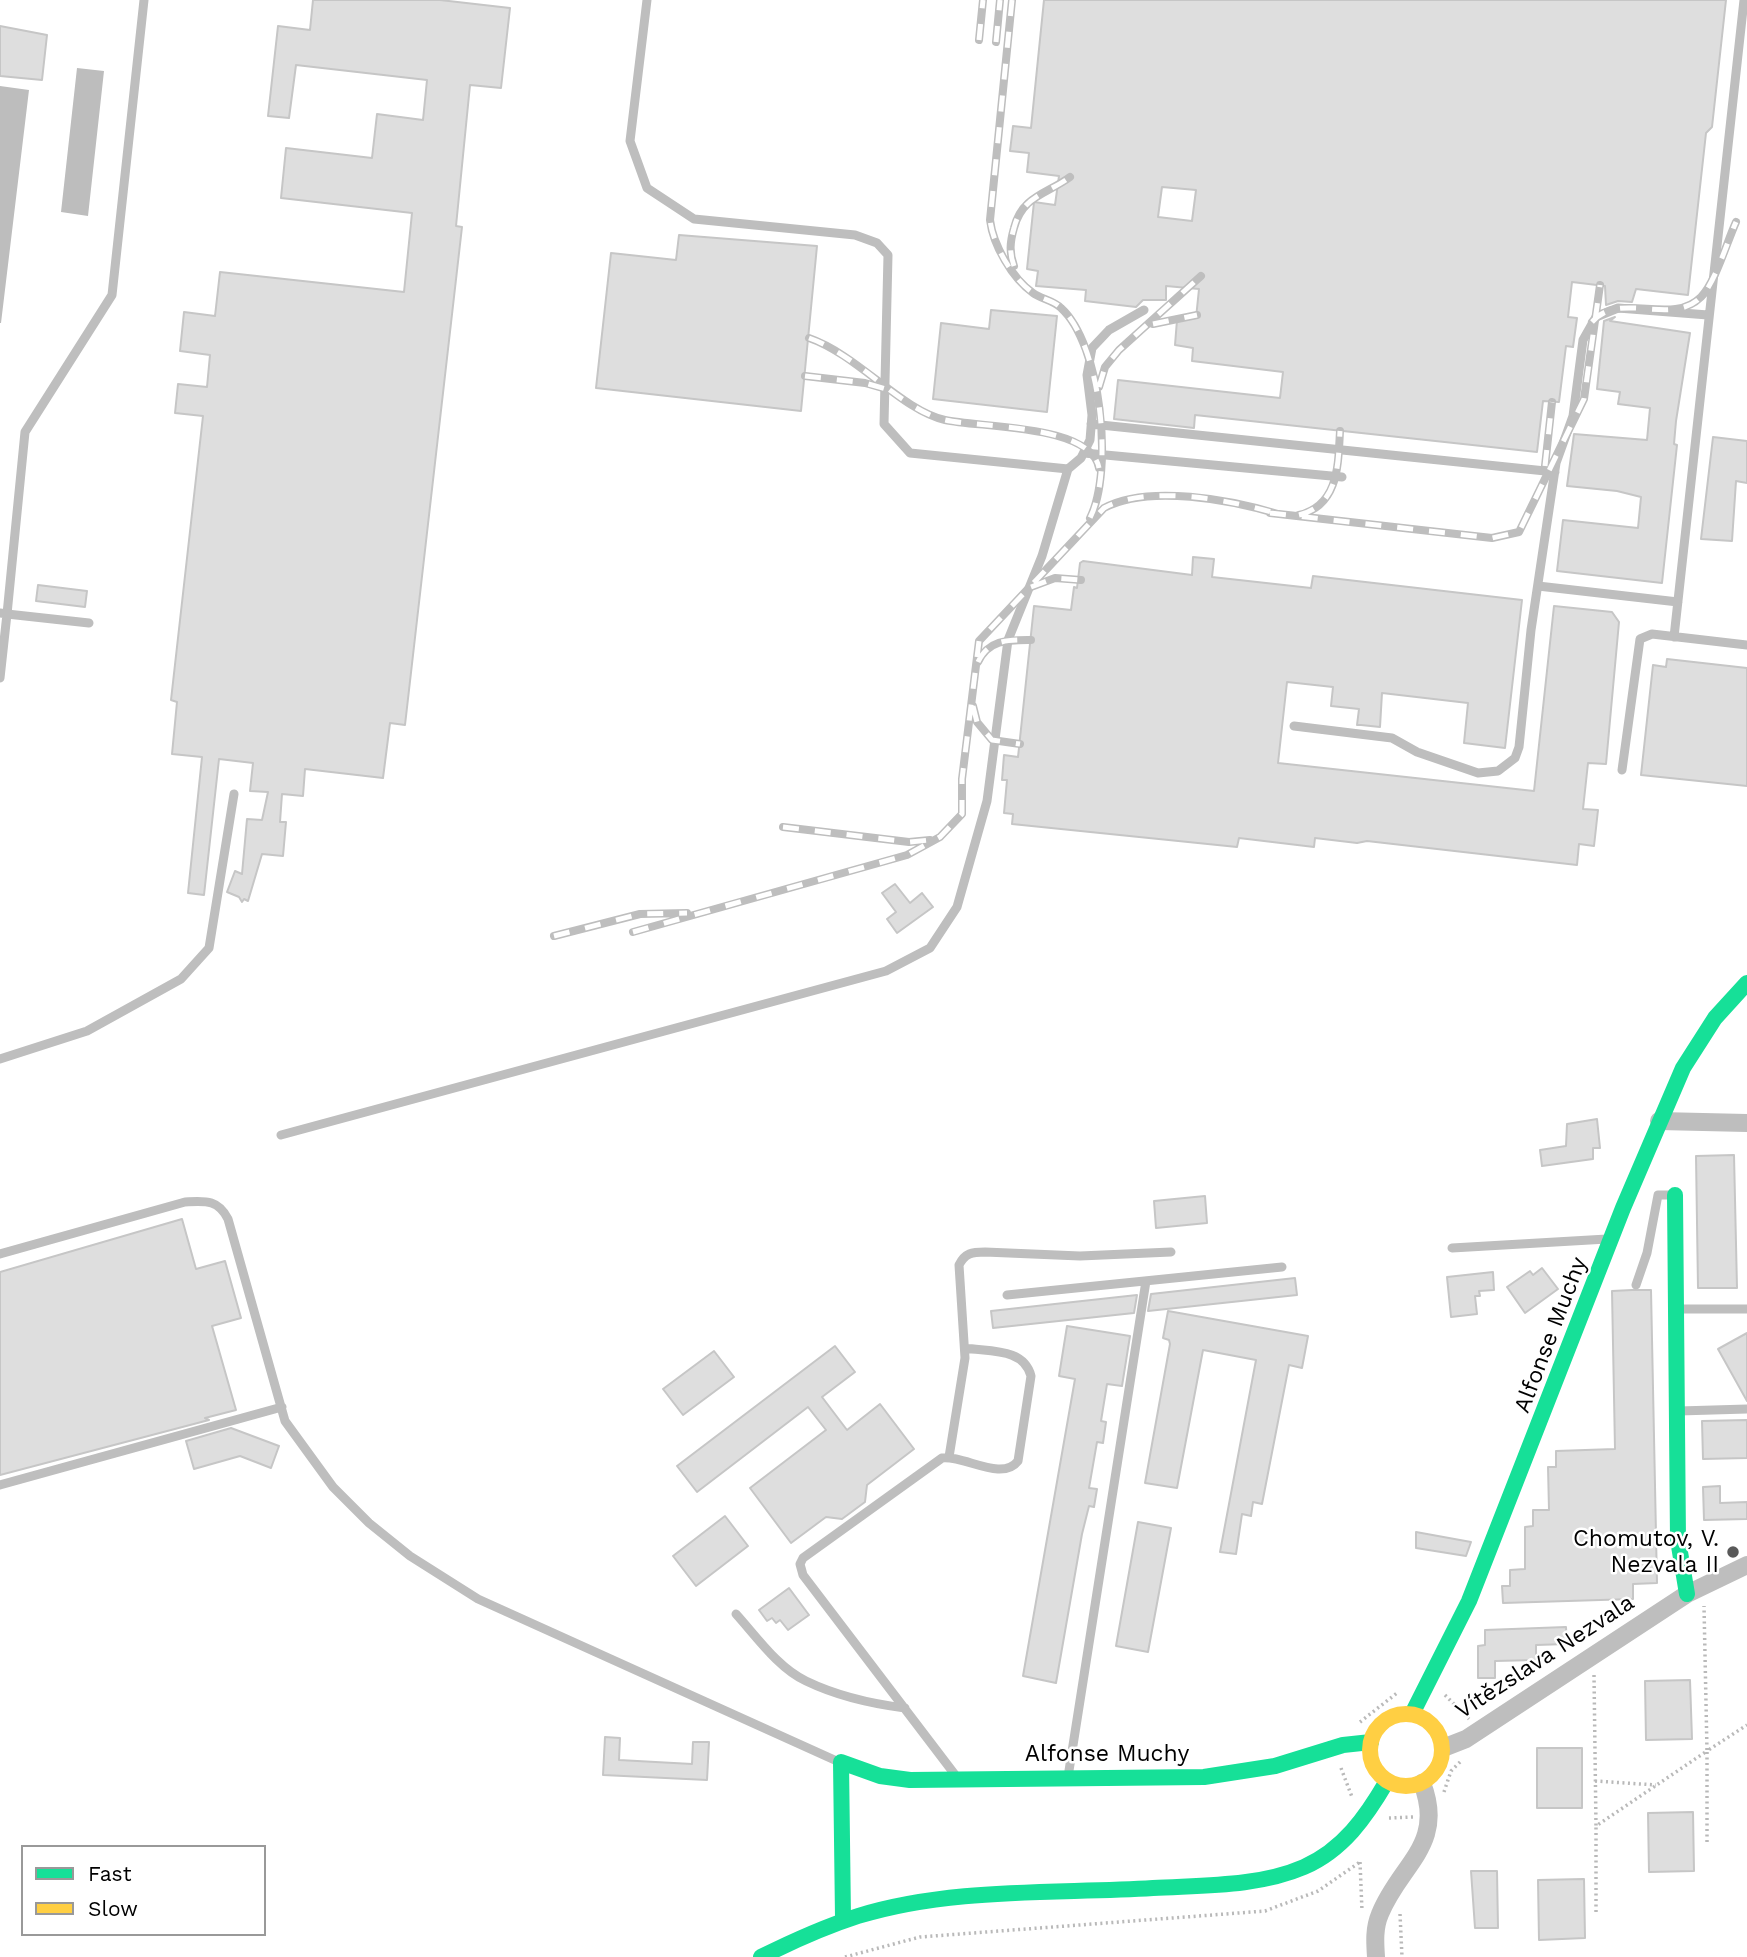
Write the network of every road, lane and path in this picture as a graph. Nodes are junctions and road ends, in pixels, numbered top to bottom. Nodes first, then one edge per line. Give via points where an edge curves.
1 (144, 0) edge
2 (647, 0) edge
3 (1744, 0) edge
4 (1144, 310) dead end
5 (1708, 315) junction
6 (1091, 424) junction
7 (1084, 453) junction
8 (1068, 469) junction
9 (1555, 472) junction
10 (1342, 477) dead end
11 (1538, 586) junction
12 (1678, 602) junction
13 (4, 613) edge
14 (89, 624) dead end
15 (1674, 637) junction
16 (1747, 645) edge
17 (0, 678) edge
18 (1294, 726) dead end
19 (1622, 770) dead end
20 (234, 794) dead end
21 (1747, 983) edge
22 (0, 1059) edge
23 (1659, 1121) junction
24 (1747, 1123) edge
25 (281, 1135) dead end
26 (1675, 1195) joint
27 (1612, 1238) junction
28 (1452, 1248) dead end
29 (1171, 1252) dead end
30 (0, 1254) edge
31 (1282, 1267) dead end
32 (1146, 1281) junction
33 (1636, 1285) dead end
34 (1007, 1296) dead end
35 (1747, 1309) edge
36 (1674, 1310) junction
37 (965, 1348) junction
38 (282, 1407) junction
39 (1747, 1409) edge
40 (1676, 1411) junction
41 (949, 1457) junction
42 (0, 1485) edge
43 (1747, 1565) edge
44 (1695, 1590) junction
45 (736, 1614) dead end
46 (1593, 1655) junction
47 (1426, 1684) junction
48 (1399, 1690) dead end
49 (905, 1708) junction
50 (1412, 1714) junction
51 (1357, 1725) dead end
52 (1747, 1725) edge
53 (1477, 1732) junction
54 (1371, 1742) junction
55 (1443, 1748) junction
56 (1707, 1751) junction
57 (1464, 1759) dead end
58 (841, 1762) junction
59 (957, 1777) junction
60 (1068, 1777) junction
61 (1387, 1781) junction
62 (1595, 1781) junction
63 (1422, 1783) junction
64 (1657, 1785) junction
65 (1444, 1795) dead end
66 (1387, 1818) dead end
67 (1380, 1826) dead end
68 (1596, 1826) junction
69 (1707, 1842) dead end
70 (1359, 1851) dead end
71 (1360, 1863) junction
72 (1400, 1903) dead end
73 (1596, 1912) dead end
74 (1362, 1916) dead end
75 (843, 1918) junction
76 (761, 1957) edge
77 (845, 1957) edge
78 (1376, 1957) edge
79 (1402, 1957) edge

1 - 13 lane via 112,295 25,432
2 - 8 lane via 630,141 647,188 694,219 855,235 877,243 888,256 884,424 910,453
3 - 5 lane
4 - 6 lane via 1109,330 1092,348 1087,375
5 - 9 lane via 1618,308 1596,317 1583,340 1573,416
5 - 12 lane
6 - 7 lane
6 - 9 lane
7 - 8 lane
7 - 10 lane
8 - 25 lane via 1042,556 1009,640 987,802 961,894 930,948 886,971
9 - 11 lane
11 - 12 lane
11 - 18 lane via 1519,747 1515,758 1498,771 1478,773 1417,752 1392,738
12 - 15 lane
13 - 14 lane
13 - 17 lane
15 - 16 lane
15 - 19 lane via 1644,636 1637,643
20 - 22 lane via 209,948 181,979 87,1031
21 - 23 main road, Alfonse Muchy via 1715,1018 1683,1068
23 - 24 street
23 - 27 main road, Alfonse Muchy
26 - 33 lane via 1658,1195
26 - 36 main road
27 - 28 lane
27 - 47 main road, Alfonse Muchy via 1469,1601
29 - 37 lane via 1100,1256 972,1252 959,1265
30 - 38 lane via 185,1202 209,1201 221,1207
31 - 32 lane
32 - 34 lane
32 - 60 lane
35 - 36 lane
36 - 40 main road
37 - 41 lane
37 - 41 lane via 1016,1355 1029,1367 1031,1376 1014,1466 1003,1470
38 - 42 lane
38 - 58 lane via 285,1420 333,1486 410,1556 478,1599
39 - 40 lane
40 - 44 main road via 1678,1541
41 - 49 lane via 938,1460 800,1563 803,1575
43 - 44 street, Vítězslava Nezvala
44 - 46 street, Vítězslava Nezvala
44 - 56 path
45 - 49 lane via 804,1681
46 - 53 street, Vítězslava Nezvala
46 - 62 path
47 - 50 main road, Alfonse Muchy
47 - 53 path via 1455,1702
48 - 51 path
49 - 59 lane
50 - 54 main road via 1386,1720
50 - 55 main road via 1434,1726
52 - 56 path
53 - 55 street, Vítězslava Nezvala
54 - 60 main road, Alfonse Muchy via 1343,1745 1275,1766 1204,1777
54 - 61 main road via 1371,1760
55 - 63 main road via 1435,1772
56 - 64 path
56 - 69 path
57 - 65 path via 1451,1771
58 - 59 main road, Alfonse Muchy via 880,1776 911,1780
58 - 75 main road
59 - 60 main road, Alfonse Muchy
61 - 63 main road via 1405,1786
61 - 75 main road via 1347,1839 1320,1859 1273,1878 930,1899
62 - 64 path
62 - 68 path
63 - 78 street via 1430,1807 1429,1829 1379,1916
64 - 68 path
66 - 67 path
68 - 73 path
70 - 71 path
71 - 74 path
71 - 77 path via 1318,1891 1265,1911 920,1937
72 - 79 path
75 - 76 main road

